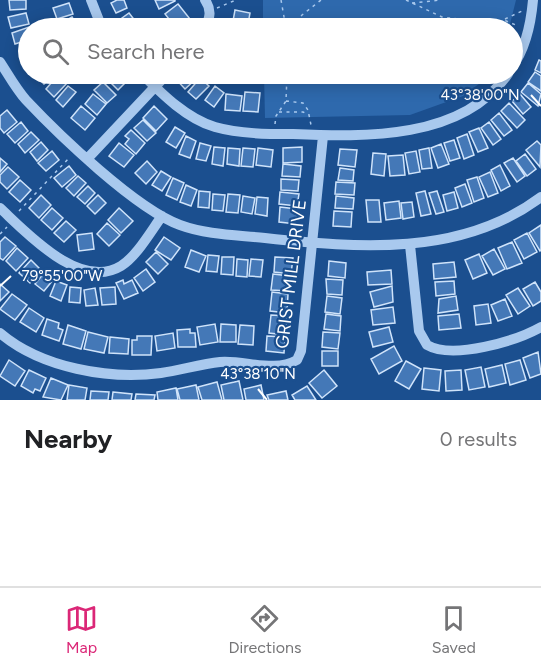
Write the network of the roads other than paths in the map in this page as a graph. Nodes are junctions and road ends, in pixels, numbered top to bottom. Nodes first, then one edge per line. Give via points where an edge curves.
1 (91, 0) edge
2 (205, 0) edge
3 (532, 3) edge
4 (98, 18) edge
5 (208, 18) edge
6 (523, 45) edge
7 (0, 62) edge
8 (501, 84) edge
9 (155, 86) joint
10 (319, 135) junction
11 (88, 158) junction
12 (541, 197) edge
13 (0, 208) edge
14 (162, 216) junction
15 (312, 243) junction
16 (410, 245) junction
17 (541, 327) edge
18 (0, 333) edge

1 - 4 street
2 - 5 street via 210,11
3 - 6 street
7 - 11 street via 24,98
8 - 10 street via 476,106 422,127
9 - 10 street via 190,116 215,127
9 - 11 street
10 - 15 street, GRIST MILL DRIVE
11 - 14 street
12 - 16 street via 476,230
13 - 14 street via 47,251 81,270 102,271 121,266
14 - 15 street via 203,231
15 - 16 street
15 - 18 street, GRIST MILL DRIVE via 301,351 297,360 285,367 222,362 161,373 106,375 54,363
16 - 17 street via 419,331 427,345 478,348

